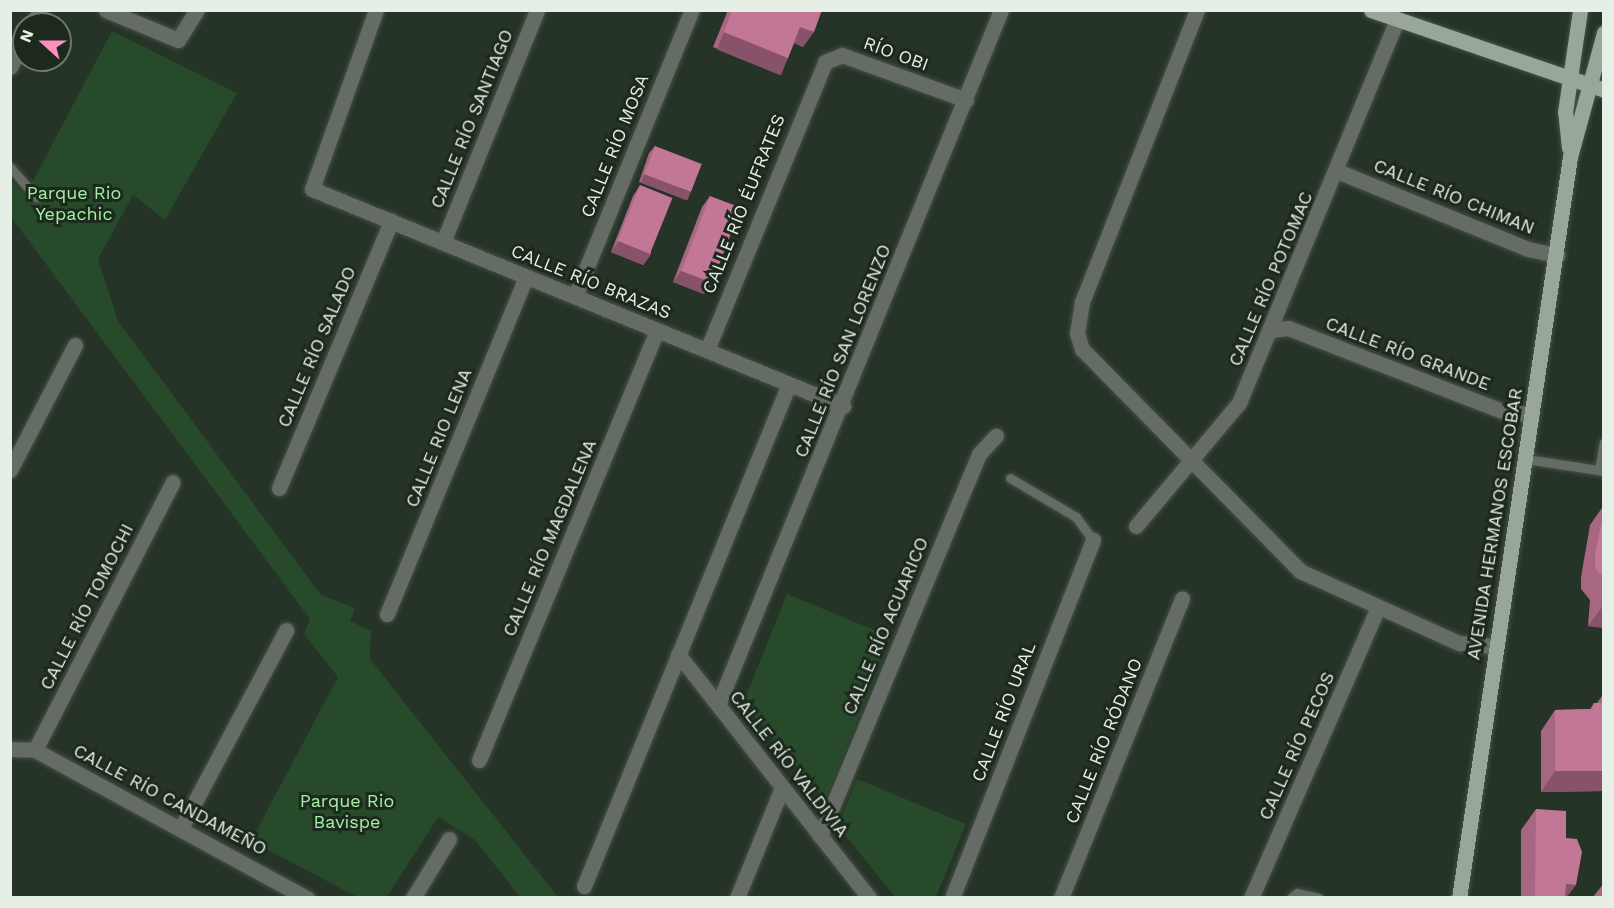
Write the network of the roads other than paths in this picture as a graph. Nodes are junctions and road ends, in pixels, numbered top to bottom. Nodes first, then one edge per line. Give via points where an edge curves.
1 (106, 10) edge
2 (197, 10) edge
3 (376, 10) edge
4 (537, 10) edge
5 (692, 10) edge
6 (1001, 10) edge
7 (1197, 10) edge
8 (1371, 10) edge
9 (1580, 10) edge
10 (1397, 20) junction
11 (1604, 33) edge
12 (818, 73) joint
13 (1568, 78) junction
14 (1588, 85) junction
15 (1604, 90) edge
16 (966, 100) junction
17 (1570, 156) junction
18 (10, 167) edge
19 (1337, 171) junction
20 (36, 197) dead end
21 (391, 221) junction
22 (443, 242) junction
23 (1557, 255) junction
24 (526, 277) junction
25 (575, 297) junction
26 (1270, 330) junction
27 (657, 331) junction
28 (75, 345) dead end
29 (707, 350) junction
30 (789, 384) junction
31 (843, 406) junction
32 (1532, 414) junction
33 (996, 436) dead end
34 (1604, 442) edge
35 (1526, 459) junction
36 (1192, 465) junction
37 (10, 470) edge
38 (1601, 470) edge
39 (1010, 478) dead end
40 (173, 482) dead end
41 (279, 488) dead end
42 (1136, 526) dead end
43 (1093, 540) joint
44 (1182, 599) dead end
45 (1377, 610) junction
46 (387, 614) dead end
47 (286, 630) dead end
48 (1494, 646) junction
49 (678, 654) junction
50 (718, 705) junction
51 (10, 749) edge
52 (35, 750) junction
53 (479, 760) dead end
54 (782, 788) junction
55 (182, 826) junction
56 (820, 836) junction
57 (449, 839) dead end
58 (584, 886) dead end
59 (307, 897) edge
60 (413, 897) edge
61 (738, 897) edge
62 (869, 897) edge
63 (952, 897) edge
64 (1061, 897) edge
65 (1251, 897) edge
66 (1291, 897) edge
67 (1318, 897) edge
68 (1459, 897) edge

1 - 2 street via 178,40
3 - 21 street, CALLE RÍO BRAZAS via 311,182 312,189
4 - 22 street, CALLE RÍO SANTIAGO
5 - 25 street, CALLE RÍO MOSA
6 - 16 street, CALLE RÍO SAN LORENZO
7 - 36 street via 1077,317 1077,333 1091,362
8 - 10 main road
9 - 13 main road, AVENIDA HERMANOS ESCOBAR
10 - 13 main road
10 - 19 street, CALLE RÍO POTOMAC
11 - 14 main road, AVENIDA HERMANOS ESCOBAR
12 - 16 street, RÍO OBI via 825,62 842,55
12 - 29 street, CALLE RÍO ÉUFRATES
13 - 14 main road
13 - 17 main road, AVENIDA HERMANOS ESCOBAR
14 - 15 main road
14 - 17 main road, AVENIDA HERMANOS ESCOBAR
16 - 31 street, CALLE RÍO SAN LORENZO
17 - 23 main road, AVENIDA HERMANOS ESCOBAR
18 - 20 lane
19 - 23 street, CALLE RÍO CHIMAN via 1528,249
19 - 26 street, CALLE RÍO POTOMAC
21 - 22 street, CALLE RÍO BRAZAS
21 - 41 street, CALLE RÍO SALADO
22 - 24 street, CALLE RÍO BRAZAS
23 - 32 main road, AVENIDA HERMANOS ESCOBAR
24 - 25 street, CALLE RÍO BRAZAS
24 - 46 street, CALLE RIO LENA
25 - 27 street, CALLE RÍO BRAZAS
26 - 32 street, CALLE RÍO GRANDE via 1288,328 1505,412
26 - 36 street, CALLE RÍO POTOMAC via 1239,403
27 - 29 street, CALLE RÍO BRAZAS
27 - 53 street, CALLE RÍO MAGDALENA
28 - 37 street
29 - 30 street, CALLE RÍO BRAZAS
30 - 31 street, CALLE RÍO BRAZAS
30 - 49 street, CALLE RÍO SAN LORENZO
31 - 50 street, CALLE RÍO SAN LORENZO
32 - 35 main road, AVENIDA HERMANOS ESCOBAR
33 - 56 street, CALLE RÍO ACUARICO via 979,454
34 - 38 lane
35 - 38 lane
35 - 48 main road, AVENIDA HERMANOS ESCOBAR
36 - 42 street, CALLE RÍO POTOMAC
36 - 45 street via 1300,571
39 - 43 lane via 1076,516
40 - 52 street, CALLE RÍO TOMOCHI
43 - 63 street, CALLE RÍO URAL
44 - 64 street, CALLE RÍO RÓDANO
45 - 48 street via 1459,644
45 - 65 street, CALLE RÍO PECOS
47 - 55 street
48 - 68 main road, AVENIDA HERMANOS ESCOBAR
49 - 50 street, CALLE RÍO VALDIVIA
49 - 58 street, CALLE RÍO SAN LORENZO
50 - 54 street, CALLE RÍO VALDIVIA
51 - 52 street, CALLE RÍO CANDAMEÑO
52 - 55 street, CALLE RÍO CANDAMEÑO
54 - 56 street, CALLE RÍO VALDIVIA
54 - 61 street
55 - 59 street, CALLE RÍO CANDAMEÑO
56 - 62 street, CALLE RÍO VALDIVIA
57 - 60 street
66 - 67 lane via 1297,892

